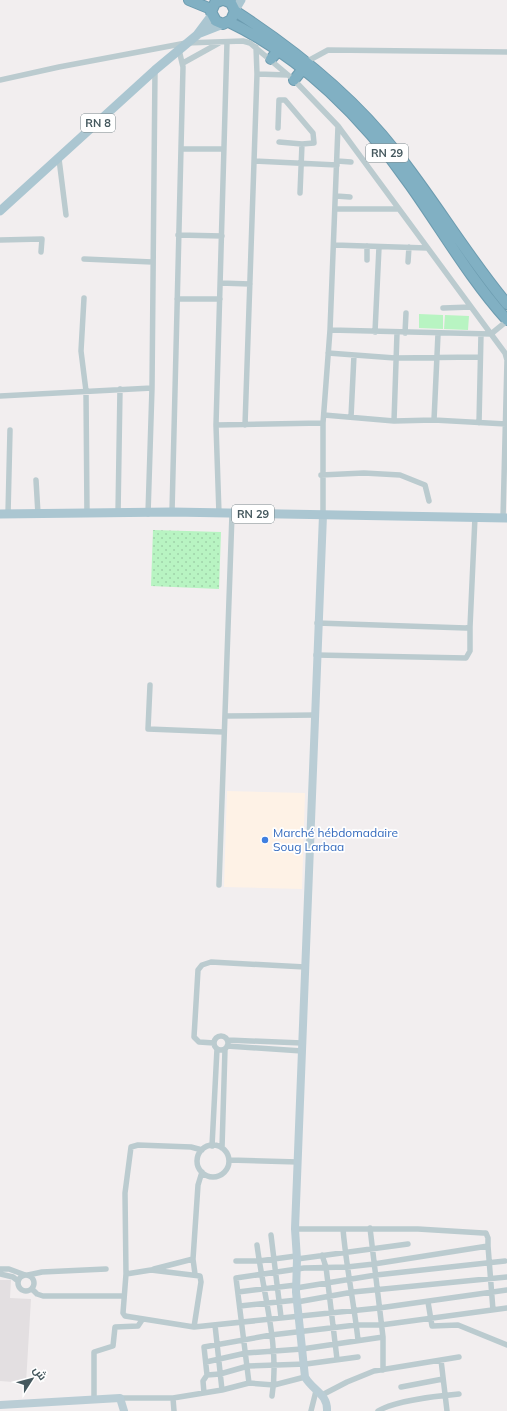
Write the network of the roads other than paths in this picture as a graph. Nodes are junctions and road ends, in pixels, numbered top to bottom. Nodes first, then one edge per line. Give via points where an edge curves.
1 (189, 0) edge
2 (241, 0) edge
3 (217, 4) edge
4 (235, 10) junction
5 (226, 23) junction
6 (197, 35) junction
7 (224, 42) junction
8 (186, 44) junction
9 (256, 47) junction
10 (179, 50) junction
11 (278, 51) junction
12 (507, 52) edge
13 (270, 59) junction
14 (183, 63) junction
15 (304, 66) junction
16 (155, 70) junction
17 (257, 74) junction
18 (291, 77) junction
19 (0, 80) edge
20 (338, 126) junction
21 (278, 128) dead end
22 (279, 142) dead end
23 (302, 144) junction
24 (181, 149) junction
25 (224, 149) junction
26 (59, 159) junction
27 (254, 160) junction
28 (351, 162) dead end
29 (302, 163) junction
30 (337, 163) junction
31 (300, 193) dead end
32 (336, 196) junction
33 (350, 197) dead end
34 (335, 209) junction
35 (399, 209) junction
36 (0, 211) edge
37 (66, 215) dead end
38 (178, 235) junction
39 (222, 236) junction
40 (0, 240) edge
41 (334, 246) junction
42 (367, 246) junction
43 (379, 247) junction
44 (409, 247) junction
45 (427, 248) junction
46 (41, 252) dead end
47 (84, 259) dead end
48 (367, 260) dead end
49 (152, 262) junction
50 (408, 262) dead end
51 (220, 283) junction
52 (250, 284) junction
53 (84, 298) dead end
54 (177, 299) junction
55 (220, 299) junction
56 (507, 304) edge
57 (471, 307) junction
58 (443, 308) dead end
59 (406, 313) dead end
60 (507, 321) edge
61 (330, 330) junction
62 (375, 332) junction
63 (397, 333) junction
64 (406, 333) junction
65 (438, 334) junction
66 (481, 334) junction
67 (491, 334) junction
68 (328, 353) junction
69 (354, 355) junction
70 (438, 357) junction
71 (480, 357) junction
72 (395, 358) junction
73 (152, 388) junction
74 (120, 389) junction
75 (86, 391) junction
76 (0, 396) edge
77 (507, 398) edge
78 (324, 416) junction
79 (351, 417) junction
80 (434, 420) junction
81 (394, 421) junction
82 (323, 423) junction
83 (479, 423) junction
84 (245, 424) junction
85 (506, 424) junction
86 (216, 425) junction
87 (10, 430) dead end
88 (506, 462) edge
89 (322, 475) junction
90 (36, 480) dead end
91 (506, 491) edge
92 (429, 501) dead end
93 (172, 512) junction
94 (4, 514) edge
95 (38, 514) junction
96 (87, 514) junction
97 (118, 514) junction
98 (148, 514) junction
99 (219, 514) junction
100 (232, 514) junction
101 (322, 515) junction
102 (475, 518) junction
103 (505, 518) edge
104 (317, 624) junction
105 (470, 627) junction
106 (316, 655) junction
107 (150, 685) dead end
108 (315, 714) junction
109 (225, 716) junction
110 (223, 732) junction
111 (219, 885) dead end
112 (305, 967) junction
113 (227, 1045) junction
114 (215, 1046) junction
115 (302, 1047) junction
116 (212, 1146) junction
117 (222, 1148) junction
118 (202, 1150) junction
119 (229, 1160) junction
120 (298, 1162) junction
121 (202, 1172) junction
122 (370, 1228) junction
123 (295, 1229) junction
124 (343, 1229) junction
125 (271, 1235) dead end
126 (408, 1244) dead end
127 (257, 1245) dead end
128 (488, 1246) junction
129 (372, 1249) junction
130 (345, 1252) junction
131 (322, 1255) junction
132 (297, 1257) junction
133 (274, 1258) junction
134 (193, 1259) junction
135 (236, 1261) dead end
136 (259, 1261) junction
137 (505, 1262) dead end
138 (490, 1263) junction
139 (374, 1264) junction
140 (326, 1267) junction
141 (347, 1267) junction
142 (0, 1269) edge
143 (106, 1269) dead end
144 (151, 1270) junction
145 (296, 1270) junction
146 (276, 1272) junction
147 (0, 1274) edge
148 (126, 1274) junction
149 (195, 1274) junction
150 (27, 1275) junction
151 (264, 1275) junction
152 (376, 1275) junction
153 (507, 1277) edge
154 (491, 1278) junction
155 (348, 1279) junction
156 (18, 1281) junction
157 (327, 1283) junction
158 (296, 1286) junction
159 (278, 1287) junction
160 (264, 1288) junction
161 (32, 1289) junction
162 (507, 1290) edge
163 (377, 1291) junction
164 (238, 1292) junction
165 (353, 1292) junction
166 (492, 1292) junction
167 (329, 1295) junction
168 (124, 1296) junction
169 (297, 1301) junction
170 (280, 1302) junction
171 (428, 1302) junction
172 (267, 1304) junction
173 (240, 1306) junction
174 (379, 1308) junction
175 (507, 1308) edge
176 (355, 1310) junction
177 (493, 1310) junction
178 (331, 1312) junction
179 (281, 1317) junction
180 (299, 1317) junction
181 (430, 1318) junction
182 (268, 1319) junction
183 (142, 1320) junction
184 (242, 1323) junction
185 (215, 1325) junction
186 (356, 1325) junction
187 (381, 1325) junction
188 (194, 1327) junction
189 (332, 1329) junction
190 (301, 1331) junction
191 (271, 1335) junction
192 (383, 1337) junction
193 (245, 1338) junction
194 (358, 1340) junction
195 (335, 1343) junction
196 (507, 1344) edge
197 (217, 1345) junction
198 (302, 1349) junction
199 (272, 1350) junction
200 (246, 1353) junction
201 (460, 1356) dead end
202 (358, 1357) dead end
203 (337, 1359) junction
204 (219, 1360) junction
205 (441, 1360) junction
206 (206, 1362) junction
207 (304, 1364) junction
208 (248, 1366) junction
209 (274, 1366) junction
210 (383, 1370) junction
211 (220, 1374) junction
212 (206, 1375) junction
213 (305, 1378) junction
214 (443, 1379) junction
215 (249, 1383) junction
216 (274, 1385) junction
217 (400, 1387) dead end
218 (222, 1390) junction
219 (204, 1393) junction
220 (319, 1393) junction
221 (459, 1394) dead end
222 (445, 1395) junction
223 (272, 1396) dead end
224 (94, 1398) junction
225 (120, 1398) junction
226 (174, 1398) junction
227 (0, 1405) edge
228 (124, 1411) edge
229 (174, 1411) edge
230 (311, 1411) edge
231 (327, 1411) edge
232 (378, 1411) edge
233 (447, 1411) edge

1 - 3 highway
2 - 4 main road
3 - 4 highway via 231,3
3 - 5 highway via 216,21
3 - 6 main road, RN 8
4 - 5 highway via 233,17
4 - 15 highway, RN 29
5 - 6 main road, RN 8
5 - 11 highway, RN 29 via 251,33
6 - 8 main road, RN 8
7 - 8 street
7 - 9 street via 246,41
7 - 14 street
7 - 25 street
8 - 10 main road, RN 8
8 - 19 street
9 - 13 street
9 - 17 street
10 - 14 street
10 - 16 main road, RN 8
11 - 13 highway
11 - 15 highway, RN 29
12 - 15 street via 328,50
13 - 18 street
14 - 24 street
15 - 18 highway
15 - 56 highway, RN 29 via 347,97 396,151
15 - 60 highway, RN 29 via 389,156
16 - 26 main road, RN 8
16 - 49 street
17 - 18 street
17 - 27 street
18 - 20 street
20 - 30 street
20 - 35 street
21 - 23 street via 279,100 285,100 314,133 314,144
22 - 23 street
23 - 29 street
24 - 25 street
24 - 38 street
25 - 39 street
26 - 36 main road, RN 8
26 - 37 street
27 - 29 street
27 - 52 street
28 - 30 street
29 - 30 street
29 - 31 street
30 - 32 street
32 - 33 street
32 - 34 street
34 - 35 street
34 - 41 street
35 - 45 street
38 - 39 street
38 - 54 street
39 - 51 street
40 - 46 street via 42,239
41 - 42 street
41 - 61 street
42 - 43 street
42 - 48 street
43 - 44 street
43 - 62 street
44 - 45 street
44 - 50 street
45 - 57 street
47 - 49 street
49 - 73 street
51 - 52 street
51 - 55 street
52 - 84 street
53 - 75 street via 81,351
54 - 55 street
54 - 93 street
55 - 86 street
57 - 58 street
57 - 67 street
59 - 64 street
60 - 67 street
61 - 62 street
61 - 68 street
62 - 63 street
63 - 64 street
63 - 72 street
64 - 65 street
65 - 66 street
65 - 70 street
66 - 67 street
66 - 71 street
67 - 77 street via 506,355
68 - 69 street
68 - 78 street
69 - 72 street
69 - 79 street
70 - 71 street
70 - 72 street
70 - 80 street
71 - 83 street
72 - 81 street
73 - 74 street
73 - 98 street
74 - 75 street
74 - 97 street
75 - 76 street
75 - 96 street
77 - 85 street
78 - 79 street
78 - 82 street
79 - 81 street
80 - 81 street
80 - 83 street
82 - 84 street
82 - 89 street
83 - 85 street
84 - 86 street
85 - 88 street
86 - 99 street
87 - 94 street
88 - 91 street
89 - 92 street via 400,475 425,485
89 - 101 street
90 - 95 street
91 - 103 street
93 - 98 main road, RN 29
93 - 99 main road, RN 29
94 - 95 main road, RN 29
95 - 96 main road, RN 29
96 - 97 main road, RN 29
97 - 98 main road, RN 29
99 - 100 main road, RN 29
100 - 101 main road, RN 29
100 - 109 street
101 - 102 main road, RN 29
101 - 104 street
102 - 103 main road, RN 29
102 - 105 street
104 - 105 street
104 - 106 street
105 - 106 street via 470,651 466,658
106 - 108 street
107 - 110 street via 148,728
108 - 109 street
108 - 112 street
109 - 110 street
110 - 111 street
112 - 114 street via 211,962 202,965 198,970 194,1037 199,1042
112 - 115 street
113 - 114 street
113 - 114 street via 220,1036
113 - 115 street
113 - 117 street
114 - 116 street
115 - 120 street
116 - 117 street
116 - 118 street
117 - 119 street
118 - 121 street via 198,1163
118 - 148 street via 191,1147 138,1145 132,1148 125,1192
119 - 120 street
119 - 121 street via 222,1175 211,1177
120 - 123 street
121 - 134 street via 198,1184
122 - 124 street
122 - 128 street via 486,1233
122 - 129 street
123 - 124 street
123 - 132 street
124 - 130 street
125 - 133 street
126 - 129 street
127 - 136 street
128 - 138 street
128 - 139 street
129 - 130 street
129 - 139 street
130 - 131 street
130 - 141 street
131 - 132 street
131 - 140 street
132 - 133 street
132 - 145 street
133 - 136 street
133 - 146 street
134 - 144 street
134 - 149 street
135 - 136 street
136 - 151 street
137 - 138 street
138 - 152 street
138 - 154 street
139 - 141 street
139 - 152 street
140 - 141 street
140 - 145 street
140 - 157 street
141 - 155 street
142 - 150 street
143 - 150 street
144 - 148 street
144 - 149 street
145 - 146 street
145 - 158 street
146 - 151 street
146 - 159 street
147 - 156 street
148 - 168 street
149 - 188 street via 200,1276 201,1282
150 - 156 street
150 - 161 street via 35,1282
151 - 160 street
151 - 164 street via 236,1278
152 - 155 street
152 - 163 street
153 - 154 street
154 - 163 street
154 - 166 street
155 - 157 street
155 - 165 street
156 - 161 street via 22,1290
157 - 158 street
157 - 167 street
158 - 159 street
158 - 169 street
159 - 160 street
159 - 170 street
160 - 164 street
160 - 172 street
161 - 168 street via 43,1296
162 - 166 street
163 - 165 street
163 - 174 street
164 - 173 street
165 - 167 street
165 - 176 street
166 - 171 street
166 - 177 street
167 - 169 street
167 - 178 street
168 - 183 street via 124,1315
169 - 170 street
169 - 180 street
170 - 172 street
170 - 179 street
171 - 174 street
171 - 181 street
172 - 173 street
172 - 182 street
173 - 184 street
174 - 176 street
174 - 187 street
175 - 177 street
176 - 178 street
176 - 186 street
177 - 181 street
178 - 180 street
178 - 189 street
179 - 180 street
179 - 182 street
180 - 190 street
181 - 187 street
181 - 196 street via 432,1326 458,1325
182 - 184 street
182 - 191 street
183 - 188 street
183 - 224 street via 138,1326 116,1327 113,1346 94,1352
184 - 185 street
184 - 193 street
185 - 188 street
185 - 197 street
186 - 187 street
186 - 189 street
186 - 194 street
187 - 192 street
189 - 190 street
189 - 195 street
190 - 191 street
190 - 198 street
191 - 193 street
191 - 199 street
192 - 194 street
192 - 210 street
193 - 197 street
193 - 200 street
194 - 195 street
195 - 198 street
195 - 203 street
197 - 204 street
197 - 206 street via 204,1347
198 - 199 street
198 - 207 street
199 - 200 street
199 - 209 street
200 - 204 street
200 - 208 street
201 - 205 street
202 - 203 street
203 - 207 street
204 - 206 street
204 - 211 street
205 - 210 street
205 - 214 street
206 - 212 street
207 - 209 street
207 - 213 street
208 - 209 street
208 - 211 street
208 - 215 street
209 - 216 street
210 - 220 street
211 - 212 street
211 - 218 street
212 - 219 street via 203,1382
213 - 216 street
213 - 220 street via 310,1387
214 - 217 street
214 - 222 street
215 - 216 street
215 - 218 street
216 - 223 street
218 - 219 street
219 - 226 street
220 - 230 street
220 - 231 street via 327,1405
221 - 222 street
222 - 232 street via 384,1407
222 - 233 street
224 - 225 street
224 - 227 street
225 - 226 street
225 - 228 street
226 - 229 street

